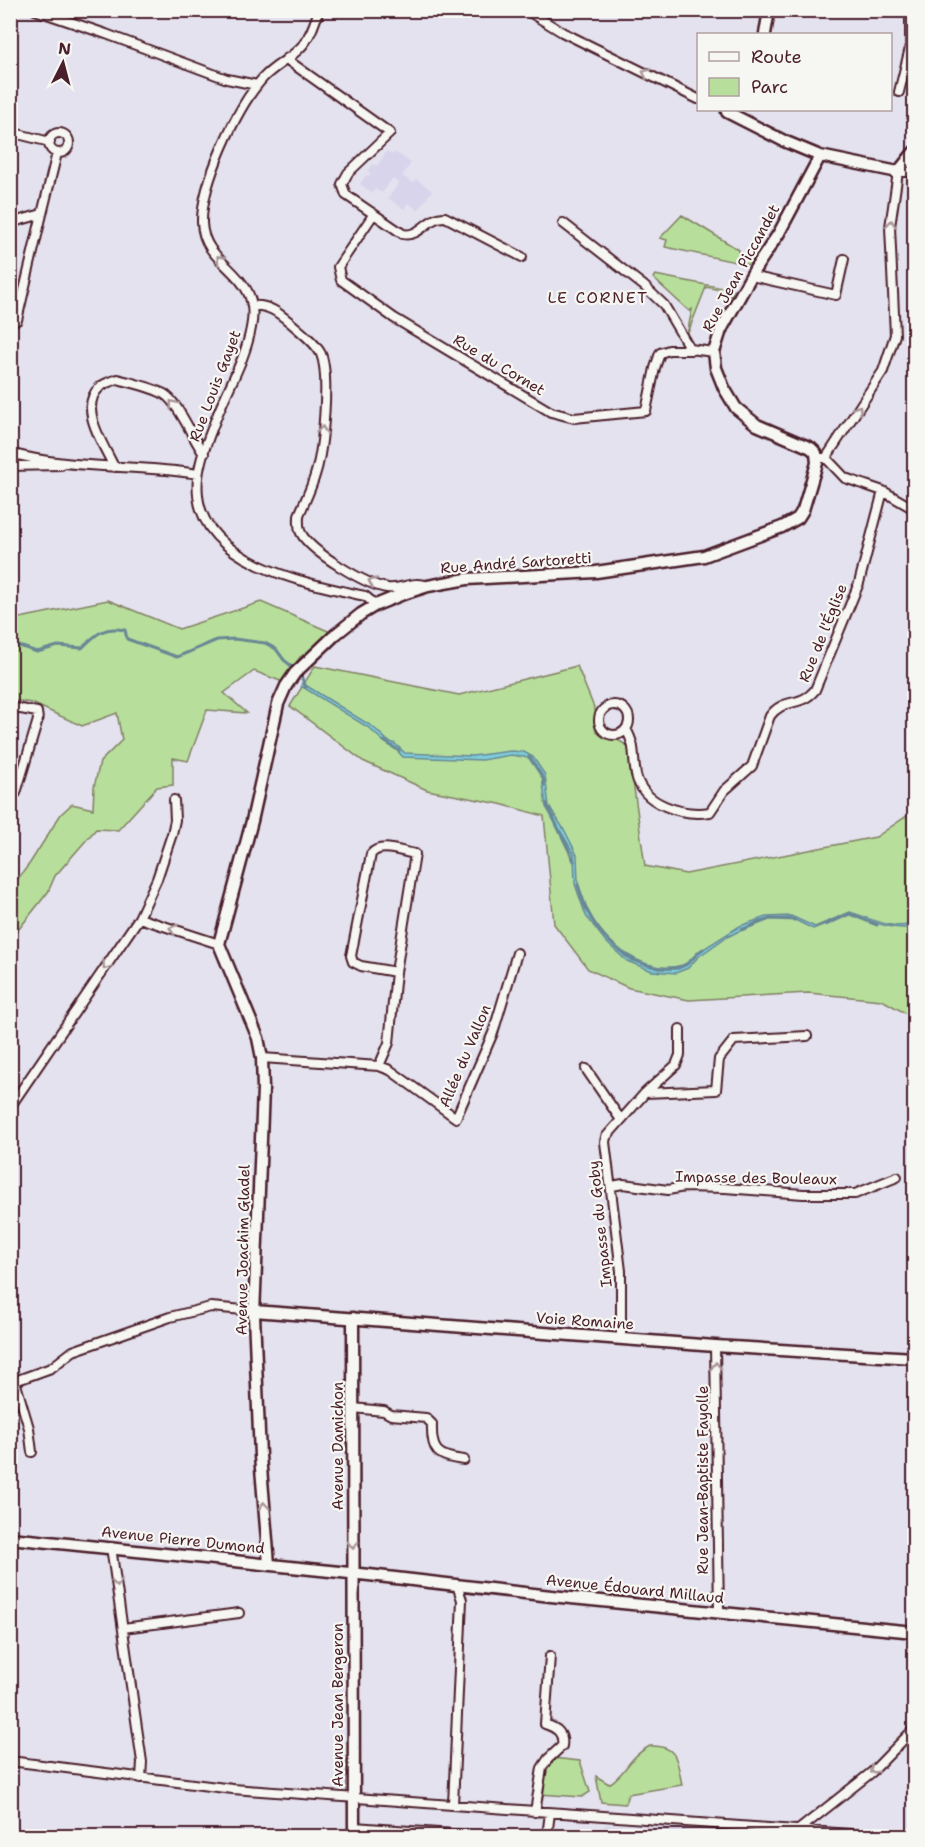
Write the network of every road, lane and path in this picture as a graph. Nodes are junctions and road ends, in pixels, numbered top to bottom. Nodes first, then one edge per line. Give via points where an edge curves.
1 (34, 10) edge
2 (320, 10) edge
3 (526, 10) edge
4 (766, 10) edge
5 (910, 10) edge
6 (765, 33) edge
7 (912, 49) edge
8 (286, 59) junction
9 (257, 86) junction
10 (899, 92) dead end
11 (697, 98) edge
12 (728, 111) edge
13 (10, 132) edge
14 (50, 142) junction
15 (915, 152) edge
16 (57, 153) junction
17 (820, 156) junction
18 (898, 172) junction
19 (915, 172) edge
20 (42, 214) junction
21 (373, 215) junction
22 (10, 223) edge
23 (563, 223) dead end
24 (522, 257) dead end
25 (844, 259) dead end
26 (751, 276) junction
27 (252, 306) junction
28 (10, 322) edge
29 (692, 350) junction
30 (714, 352) junction
31 (10, 453) edge
32 (204, 454) junction
33 (821, 458) junction
34 (84, 464) junction
35 (10, 466) edge
36 (114, 467) junction
37 (198, 474) junction
38 (884, 491) junction
39 (915, 509) edge
40 (428, 586) junction
41 (376, 605) junction
42 (10, 707) edge
43 (626, 729) junction
44 (16, 793) dead end
45 (174, 800) dead end
46 (139, 918) junction
47 (219, 944) junction
48 (517, 953) dead end
49 (396, 972) junction
50 (680, 1029) dead end
51 (807, 1036) dead end
52 (262, 1058) junction
53 (379, 1066) junction
54 (586, 1069) dead end
55 (645, 1093) junction
56 (10, 1107) edge
57 (621, 1120) junction
58 (897, 1177) dead end
59 (612, 1186) junction
60 (254, 1311) junction
61 (353, 1318) junction
62 (621, 1339) junction
63 (715, 1346) junction
64 (915, 1358) edge
65 (353, 1408) junction
66 (32, 1452) dead end
67 (464, 1460) dead end
68 (10, 1538) edge
69 (111, 1547) junction
70 (269, 1564) junction
71 (353, 1573) junction
72 (457, 1586) junction
73 (475, 1587) junction
74 (462, 1600) junction
75 (239, 1613) dead end
76 (719, 1613) junction
77 (123, 1628) junction
78 (915, 1632) edge
79 (550, 1656) dead end
80 (915, 1729) edge
81 (10, 1761) edge
82 (141, 1778) junction
83 (354, 1799) junction
84 (453, 1805) junction
85 (534, 1812) junction
86 (550, 1813) junction
87 (798, 1830) junction
88 (354, 1832) edge
89 (481, 1836) edge
90 (547, 1836) edge
91 (791, 1836) edge
92 (878, 1836) edge

1 - 9 street via 227,79
2 - 8 street via 302,46
11 -> 3 street via 562,32
4 - 6 street
5 - 7 street
7 - 10 street
8 - 9 street
8 - 21 street via 390,133 348,173 342,184 346,195
27 -> 9 street via 240,279 206,240 202,215 224,142
12 - 17 street
13 - 14 street
14 - 16 street
14 - 16 street via 56,134 68,138 68,148
15 - 18 street
16 - 20 street
17 - 18 street
17 - 26 street, Rue Jean Piccandet
18 - 19 street
33 -> 18 street via 883,371 895,335 890,227
20 - 22 street
20 - 28 street via 16,320
21 - 24 street via 408,235 437,216 454,220
21 - 29 street, Rue du Cornet via 338,267 341,280 394,318 551,412 574,418 646,411 660,353
23 - 29 street via 664,304
25 - 26 street via 836,295
26 - 30 street, Rue Jean Piccandet via 721,330
27 - 32 street, Rue Louis Gayet via 251,328 236,377
40 -> 27 street via 418,582 382,587 338,567 301,534 299,515 319,459 323,365 320,352 286,319 273,309
29 - 30 street
30 - 33 street, Rue Jean Piccandet via 716,368 736,408 758,425 811,448
31 - 34 street
32 -> 36 street via 165,394 118,379 100,386 91,400 92,417
32 - 37 street, Rue Louis Gayet
33 - 38 street via 845,478
33 - 40 street, Rue André Sartoretti via 798,518 723,550 596,572 467,579
34 - 35 street
34 - 36 street
36 - 37 street
37 - 41 street, Rue Louis Gayet via 203,516 227,547 275,572 365,596
38 - 39 street
38 - 43 street, Rue de l'Église via 858,583 815,690 808,699 775,709 752,766 724,791 710,812 697,814 668,808 648,795 637,777 633,742
40 - 41 street, Rue André Sartoretti
41 - 47 street, Rue André Sartoretti via 298,669 286,686 278,704
42 - 44 street via 37,712 38,720
43 - 43 street via 629,720 622,707 612,704 600,713 599,723 604,732 618,735
45 - 46 street via 172,834
47 -> 46 street
46 -> 56 street
47 - 52 street, Avenue Joachim Gladel via 254,1027
48 - 53 street, Allée du Vallon via 493,1033 456,1118
49 - 49 street via 415,854 382,848 371,854 351,956 361,966
49 - 53 street via 390,1043
50 - 55 street, Impasse du Goby via 676,1065
51 - 55 street via 734,1040 718,1059 716,1090
52 - 53 street, Allée du Vallon
52 - 60 street, Avenue Joachim Gladel
54 - 57 street
55 - 57 street, Impasse du Goby
57 - 59 street, Impasse du Goby via 605,1142
58 - 59 street, Impasse des Bouleaux via 855,1194
59 - 62 street, Impasse du Goby via 621,1271
60 - 61 street, Voie Romaine
60 - 66 street via 211,1307 170,1317 73,1351 51,1368 15,1381 30,1428
70 -> 60 street, Avenue Joachim Gladel
61 - 62 street, Voie Romaine
61 - 65 street, Avenue Damichon
62 - 63 street, Voie Romaine
63 - 64 street, Voie Romaine
76 -> 63 street, Rue Jean-Baptiste Fayolle
65 - 67 street via 426,1418 432,1424 433,1445 439,1453
65 -> 71 street, Avenue Damichon
68 - 69 street, Avenue Pierre Dumond
69 - 70 street, Avenue Pierre Dumond
69 -> 77 street
70 - 71 street, Avenue Pierre Dumond
71 - 72 street, Avenue Édouard Millaud
71 - 83 street, Avenue Jean Bergeron
72 - 73 street, Avenue Édouard Millaud
72 - 74 street
73 - 74 street
73 - 76 street, Avenue Édouard Millaud
74 - 84 street
75 - 77 street
76 - 78 street, Avenue Édouard Millaud
77 - 82 street
79 - 85 street via 545,1724 558,1730 563,1740 542,1768
80 -> 87 street via 872,1772
81 - 82 street
82 - 83 street
83 - 84 street
83 - 88 street, Avenue Jean Bergeron
84 - 85 street
85 - 86 street
86 - 87 street
86 - 90 street
87 - 91 street
87 - 92 street
88 - 89 street

